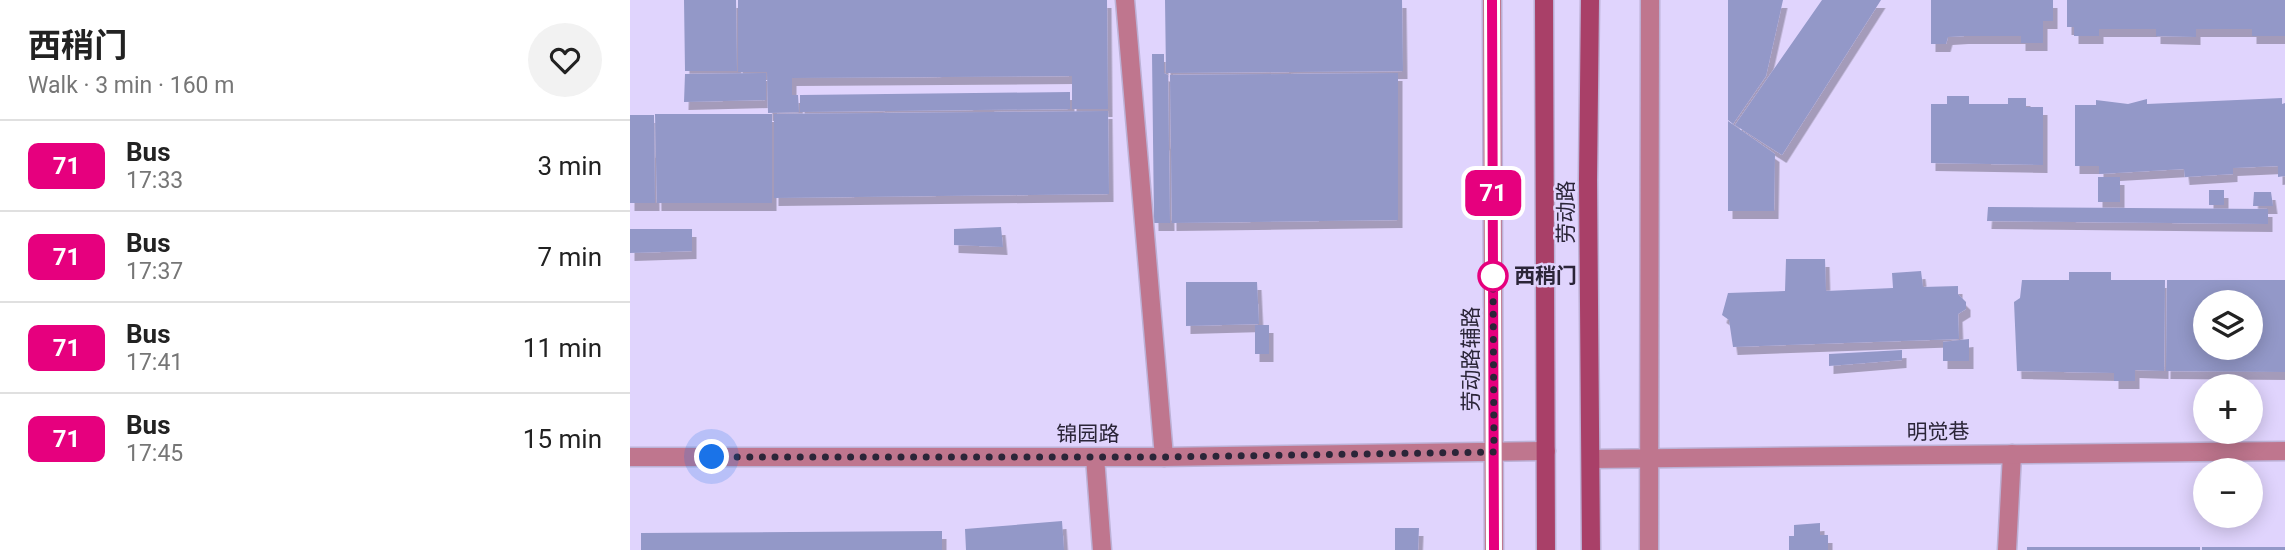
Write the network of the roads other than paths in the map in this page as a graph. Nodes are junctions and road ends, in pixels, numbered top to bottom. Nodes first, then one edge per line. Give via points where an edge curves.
1 (1125, 0) edge
2 (1492, 0) edge
3 (1544, 0) edge
4 (1590, 0) edge
5 (1650, 0) edge
6 (1546, 451) junction
7 (2285, 451) edge
8 (1494, 452) junction
9 (2012, 454) junction
10 (630, 457) edge
11 (1095, 457) junction
12 (1164, 457) junction
13 (1649, 458) junction
14 (1591, 459) junction
15 (1102, 550) edge
16 (1494, 550) edge
17 (1546, 550) edge
18 (1591, 550) edge
19 (1649, 550) edge
20 (2007, 550) edge

1 - 12 street
2 - 8 street, 劳动路辅路
3 - 6 main road, 劳动路
4 - 14 main road, 劳动路
5 - 13 street
6 - 8 street, 锦园路
6 - 17 main road, 劳动路
7 - 9 street, 明觉巷
8 - 12 street, 锦园路
8 - 16 street, 劳动路辅路
9 - 13 street, 明觉巷
9 - 20 street
10 - 11 street, 锦园路
11 - 12 street, 锦园路
11 - 15 street
13 - 14 street, 明觉巷
13 - 19 street
14 - 18 main road, 劳动路

